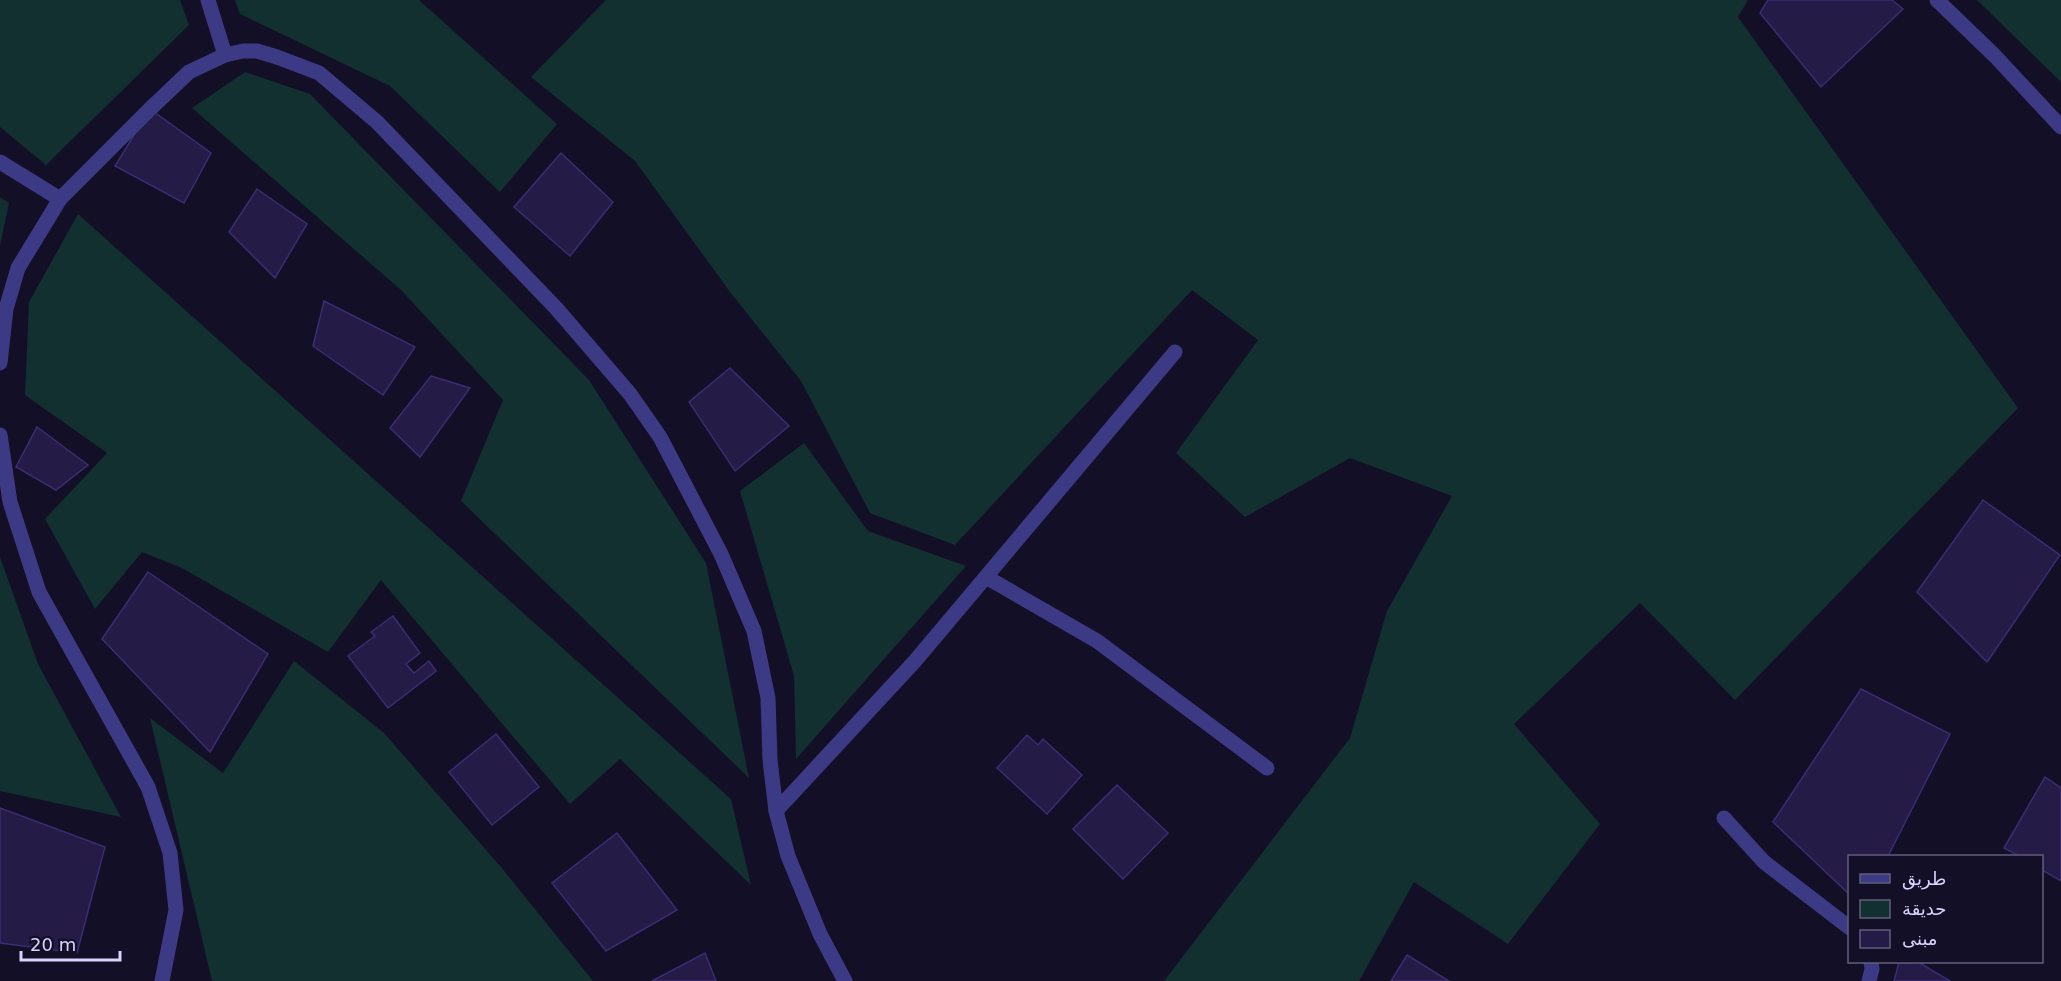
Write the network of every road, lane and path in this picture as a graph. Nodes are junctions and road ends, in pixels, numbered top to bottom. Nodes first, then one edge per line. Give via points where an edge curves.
1 (208, 0) edge
2 (1937, 0) edge
3 (225, 55) junction
4 (2061, 127) edge
5 (0, 162) edge
6 (60, 199) junction
7 (1175, 352) dead end
8 (0, 363) edge
9 (0, 435) edge
10 (986, 577) junction
11 (1267, 768) dead end
12 (776, 811) junction
13 (1724, 818) dead end
14 (1848, 926) edge
15 (1871, 963) edge
16 (166, 977) edge
17 (845, 981) edge
18 (1869, 981) edge

1 - 3 street
2 - 4 street
3 - 6 street via 189,72
3 - 12 street via 257,51 319,73 377,122 556,308 630,394 660,437 721,554 754,630 768,698
5 - 6 street
6 - 8 street via 18,268 6,309
7 - 10 street
9 - 16 street via 10,502 39,592 148,787 170,853 176,910
10 - 11 street via 1097,641
10 - 12 street via 915,661
12 - 17 street via 788,856 820,934
13 - 14 street via 1764,862
15 - 18 street

